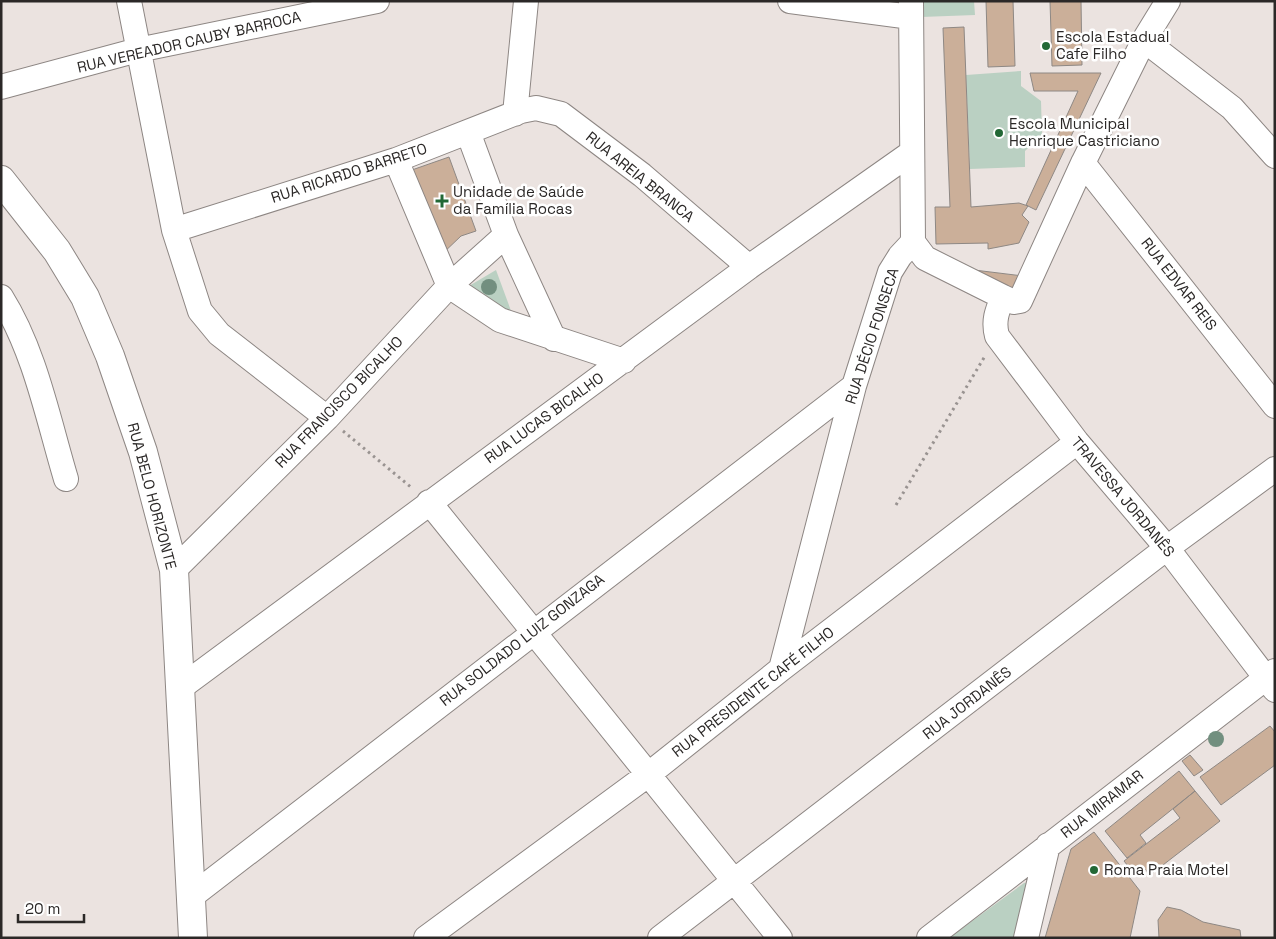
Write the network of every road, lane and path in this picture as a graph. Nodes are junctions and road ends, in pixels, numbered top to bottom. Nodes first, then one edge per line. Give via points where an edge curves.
1 (129, 1) edge
2 (377, 1) edge
3 (526, 1) edge
4 (790, 1) edge
5 (1168, 1) edge
6 (911, 9) edge
7 (1144, 40) junction
8 (138, 50) junction
9 (1, 87) edge
10 (518, 112) junction
11 (468, 132) junction
12 (912, 153) junction
13 (1275, 156) edge
14 (396, 160) junction
15 (1083, 163) junction
16 (1, 180) edge
17 (174, 230) junction
18 (506, 235) junction
19 (913, 242) junction
20 (749, 267) junction
21 (449, 286) junction
22 (1, 297) edge
23 (1013, 298) junction
24 (997, 336) junction
25 (554, 339) junction
26 (624, 361) junction
27 (854, 386) junction
28 (1275, 406) edge
29 (327, 418) junction
30 (1077, 442) junction
31 (1275, 469) edge
32 (66, 479) dead end
33 (429, 502) junction
34 (896, 505) dead end
35 (1167, 548) junction
36 (174, 570) junction
37 (533, 632) junction
38 (781, 669) junction
39 (1272, 680) edge
40 (180, 688) junction
41 (649, 774) junction
42 (1048, 845) junction
43 (736, 881) junction
44 (192, 896) junction
45 (193, 938) edge
46 (426, 938) edge
47 (660, 938) edge
48 (780, 938) edge
49 (929, 938) edge
50 (1026, 938) edge

1 - 8 street
2 - 8 street, RUA VEREADOR CAUBY BARROCA
3 - 10 street
4 - 6 street
5 - 7 street
6 - 12 street
7 - 13 street via 1232,108
7 - 15 street
8 - 9 street, RUA VEREADOR CAUBY BARROCA
8 - 17 street
10 - 11 street, RUA RICARDO BARRETO
10 - 20 street, RUA AREIA BRANCA via 536,108 561,114 642,175
11 - 14 street, RUA RICARDO BARRETO
11 - 18 street
12 - 19 street
12 - 20 street, RUA LUCAS BICALHO
14 - 17 street, RUA RICARDO BARRETO
14 - 21 street
15 - 23 street
15 - 28 street, RUA EDVAR REIS
16 - 36 street, RUA BELO HORIZONTE via 57,251 85,296 110,356 143,452
17 - 29 street via 200,311 219,334
18 - 21 street, RUA FRANCISCO BICALHO
18 - 25 street
19 - 23 street via 925,258
19 - 27 street, RUA DÉCIO FONSECA via 890,272
20 - 26 street, RUA LUCAS BICALHO
21 - 25 street via 500,320
21 - 29 street, RUA FRANCISCO BICALHO
22 - 32 street via 33,367
23 - 24 street via 996,314 994,326
24 - 30 street, TRAVESSA JORDANÊS
24 - 34 path
25 - 26 street
26 - 33 street, RUA LUCAS BICALHO
27 - 37 street, RUA SOLDADO LUIZ GONZAGA
27 - 38 street, RUA DÉCIO FONSECA
29 - 33 path
29 - 36 street, RUA FRANCISCO BICALHO
30 - 35 street, TRAVESSA JORDANÊS
30 - 38 street, RUA PRESIDENTE CAFÉ FILHO
31 - 35 street, RUA JORDANÊS
33 - 37 street
33 - 40 street, RUA LUCAS BICALHO
35 - 39 street, TRAVESSA JORDANÊS
35 - 43 street, RUA JORDANÊS
36 - 40 street, RUA BELO HORIZONTE
37 - 41 street
37 - 44 street, RUA SOLDADO LUIZ GONZAGA
38 - 41 street, RUA PRESIDENTE CAFÉ FILHO
39 - 42 street, RUA MIRAMAR
40 - 44 street, RUA BELO HORIZONTE
41 - 43 street
41 - 46 street, RUA PRESIDENTE CAFÉ FILHO
42 - 49 street, RUA MIRAMAR
42 - 50 street
43 - 47 street, RUA JORDANÊS
43 - 48 street
44 - 45 street, RUA BELO HORIZONTE

